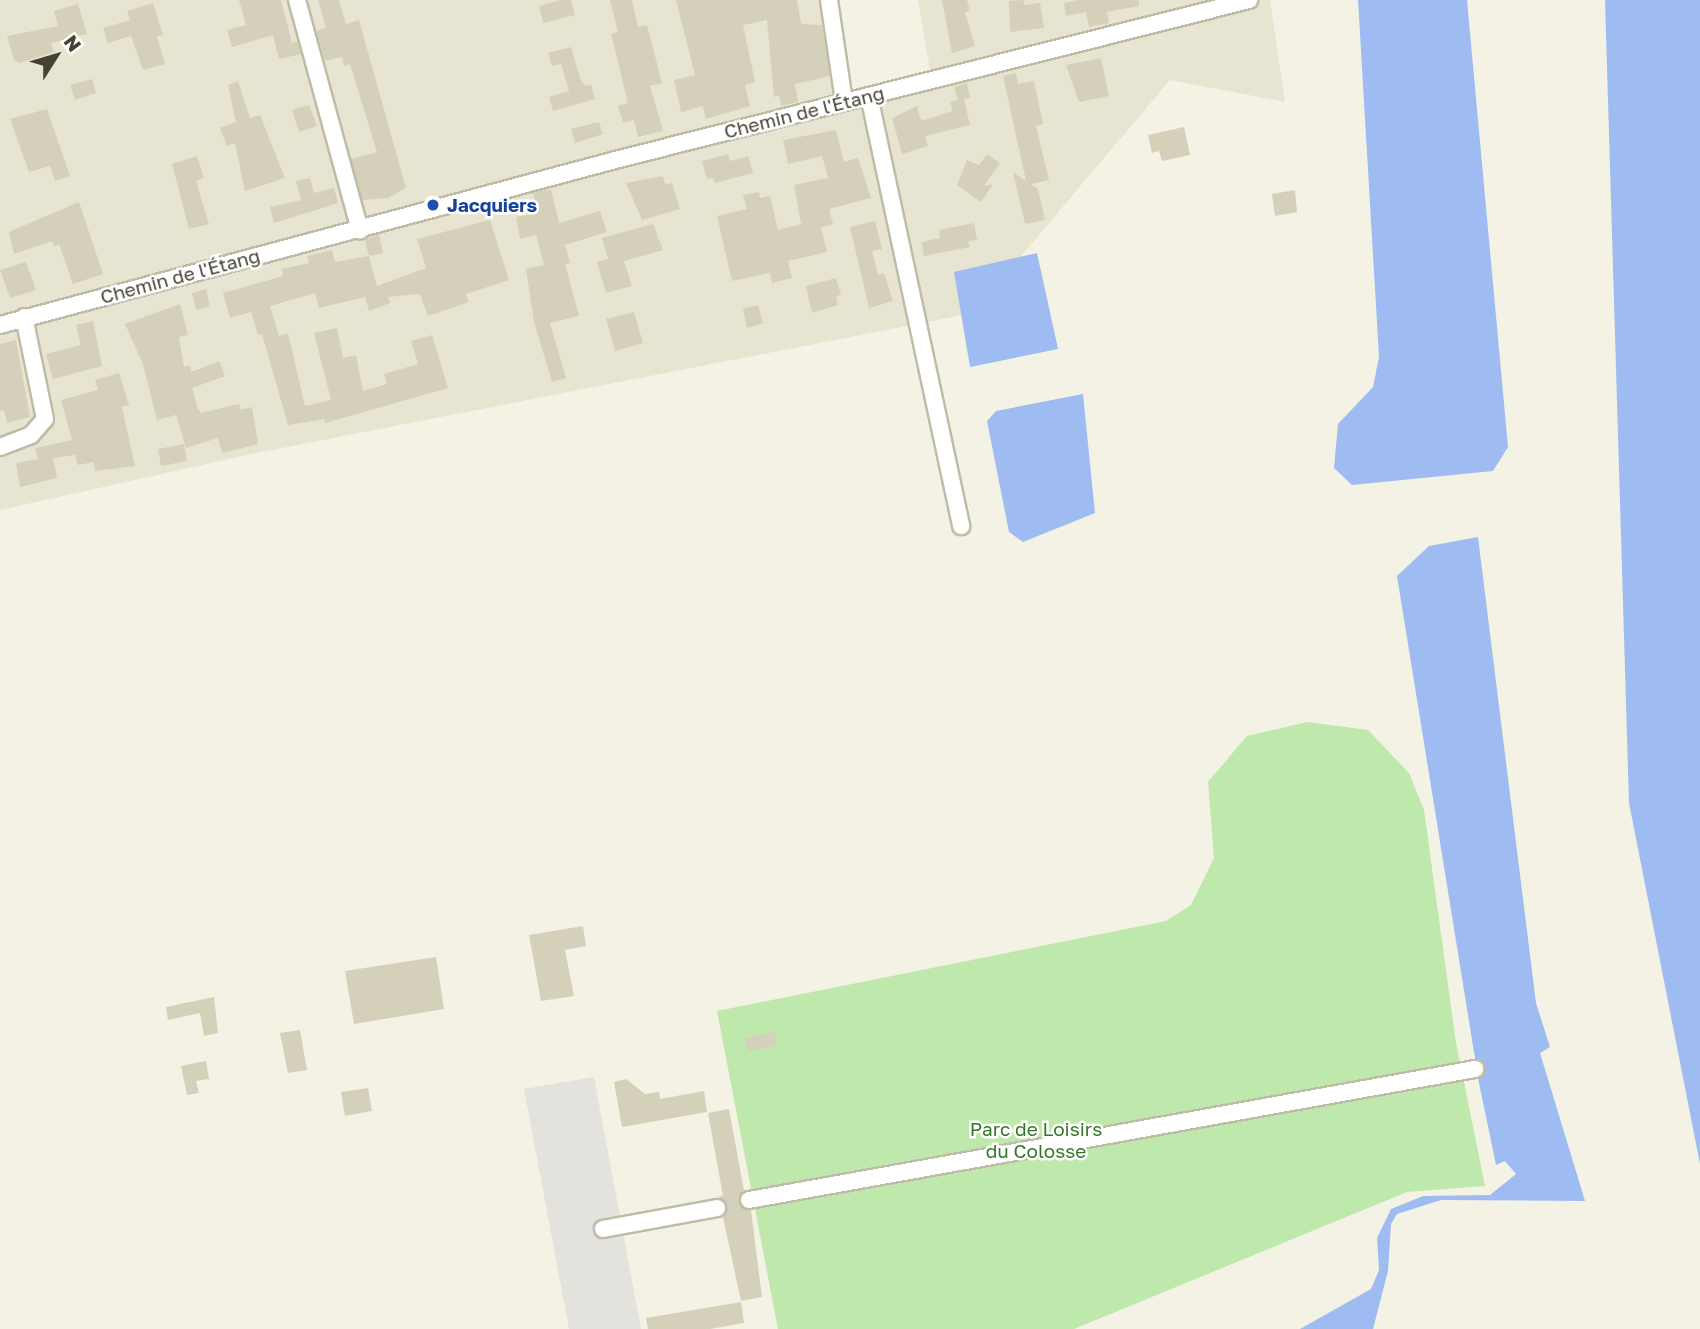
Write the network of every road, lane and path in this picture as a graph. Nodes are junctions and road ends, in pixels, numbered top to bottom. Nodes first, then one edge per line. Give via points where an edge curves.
1 (297, 0) edge
2 (829, 0) edge
3 (1249, 0) edge
4 (869, 96) junction
5 (844, 102) junction
6 (360, 231) junction
7 (24, 317) junction
8 (0, 325) edge
9 (0, 446) edge
10 (961, 526) dead end
11 (1475, 1069) dead end
12 (749, 1200) tunnel mouth
13 (716, 1208) tunnel mouth
14 (603, 1229) dead end

1 - 6 street
2 - 5 street
3 - 4 street, Chemin de l'Étang
4 - 5 street, Chemin de l'Étang
4 - 10 street
5 - 6 street, Chemin de l'Étang
6 - 7 street, Chemin de l'Étang
7 - 8 street, Chemin de l'Étang
7 - 9 street via 45,419 31,435
11 - 12 street
13 - 14 street

